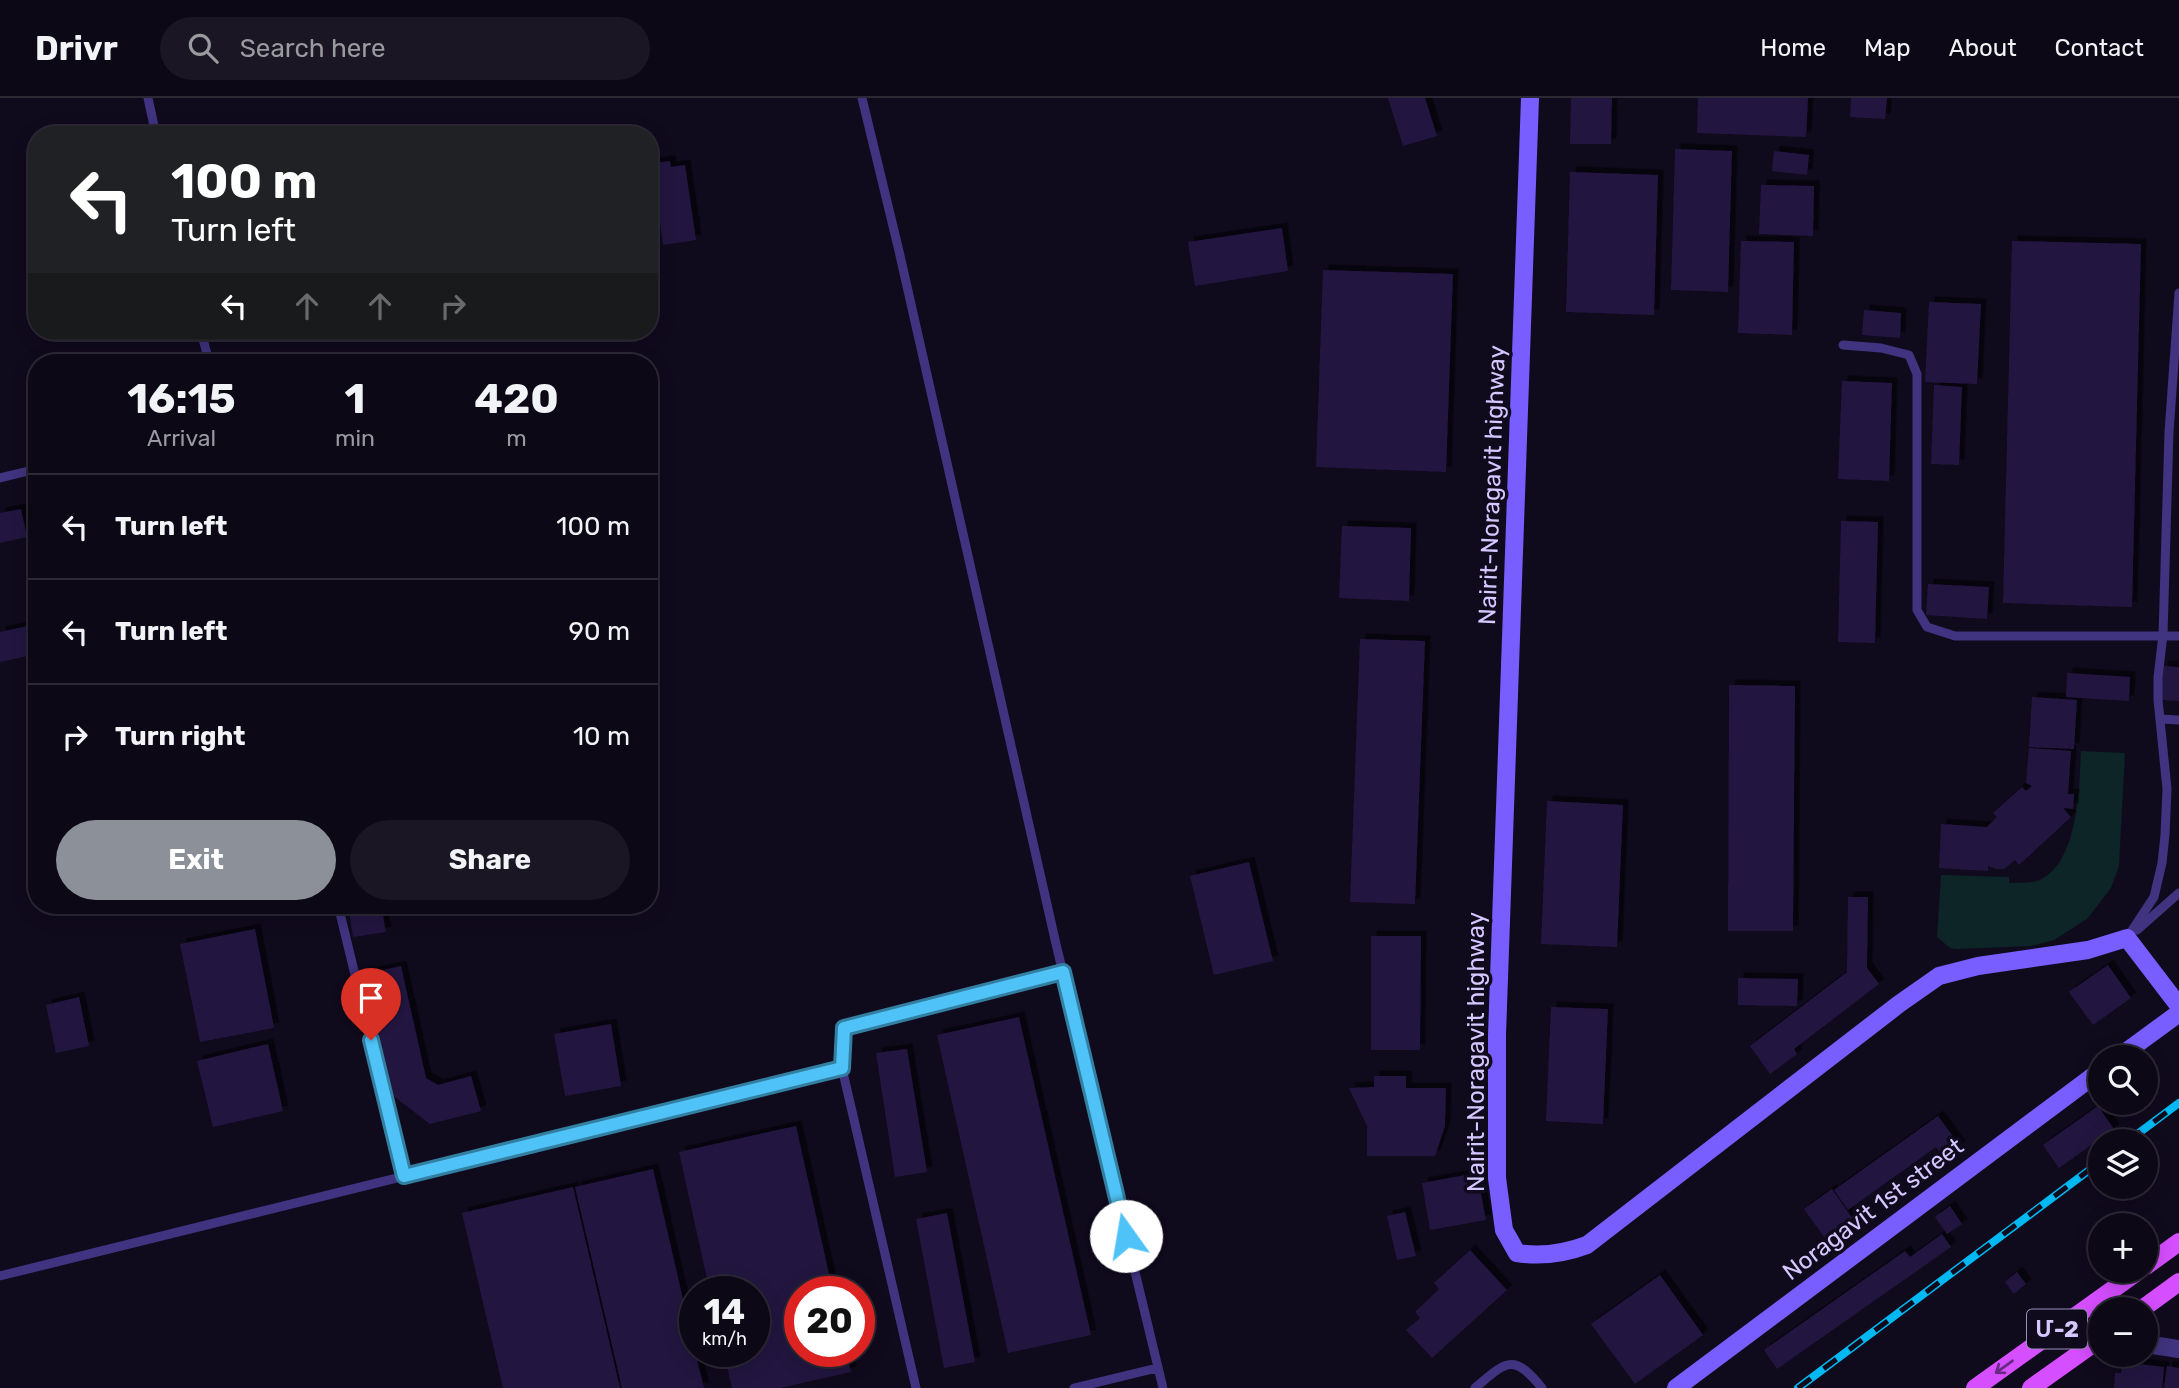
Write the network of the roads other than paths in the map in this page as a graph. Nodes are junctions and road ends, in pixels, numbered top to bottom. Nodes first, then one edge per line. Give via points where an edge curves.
1 (148, 98) edge
2 (862, 98) edge
3 (1530, 98) edge
4 (154, 126) edge
5 (2179, 293) edge
6 (1843, 345) dead end
7 (28, 471) edge
8 (0, 478) edge
9 (2163, 635) junction
10 (2179, 636) edge
11 (2161, 719) junction
12 (2179, 720) edge
13 (2179, 893) edge
14 (340, 914) edge
15 (2127, 938) junction
16 (1063, 972) junction
17 (2179, 1006) edge
18 (2179, 1013) edge
19 (2135, 1045) edge
20 (842, 1068) junction
21 (2088, 1080) edge
22 (404, 1176) junction
23 (2179, 1242) edge
24 (2158, 1257) edge
25 (0, 1276) edge
26 (2179, 1282) edge
27 (2122, 1283) edge
28 (2158, 1297) edge
29 (2158, 1346) edge
30 (2088, 1348) edge
31 (2179, 1349) edge
32 (1157, 1368) junction
33 (916, 1388) edge
34 (1074, 1388) edge
35 (1163, 1388) edge
36 (1475, 1388) edge
37 (1542, 1388) edge
38 (1676, 1388) edge
39 (1975, 1388) edge
40 (2031, 1388) edge

1 - 4 lane
2 - 16 lane
3 - 15 street, Nairit-Noragavit highway via 1497,1035 1497,1178 1504,1230 1517,1253 1562,1254 1587,1245 1939,976 2088,950
5 - 9 lane
6 - 9 lane via 1909,355 1917,374 1917,610 1927,627 1955,636
7 - 8 lane
9 - 10 lane
9 - 11 lane via 2158,677
11 - 12 lane
11 - 15 lane via 2167,789 2162,863 2154,897
13 - 15 lane
14 - 22 lane
15 - 17 street
16 - 20 lane via 844,1028
16 - 32 lane
18 - 19 street
20 - 22 lane
20 - 33 lane
21 - 38 street, Noragavit 1st street
22 - 25 lane
23 - 24 main road
26 - 28 main road
27 -> 39 main road, Մ-2
29 - 31 street
30 - 40 main road, Մ-2
32 - 34 lane
32 - 35 lane
36 - 37 lane via 1509,1364 1527,1370

